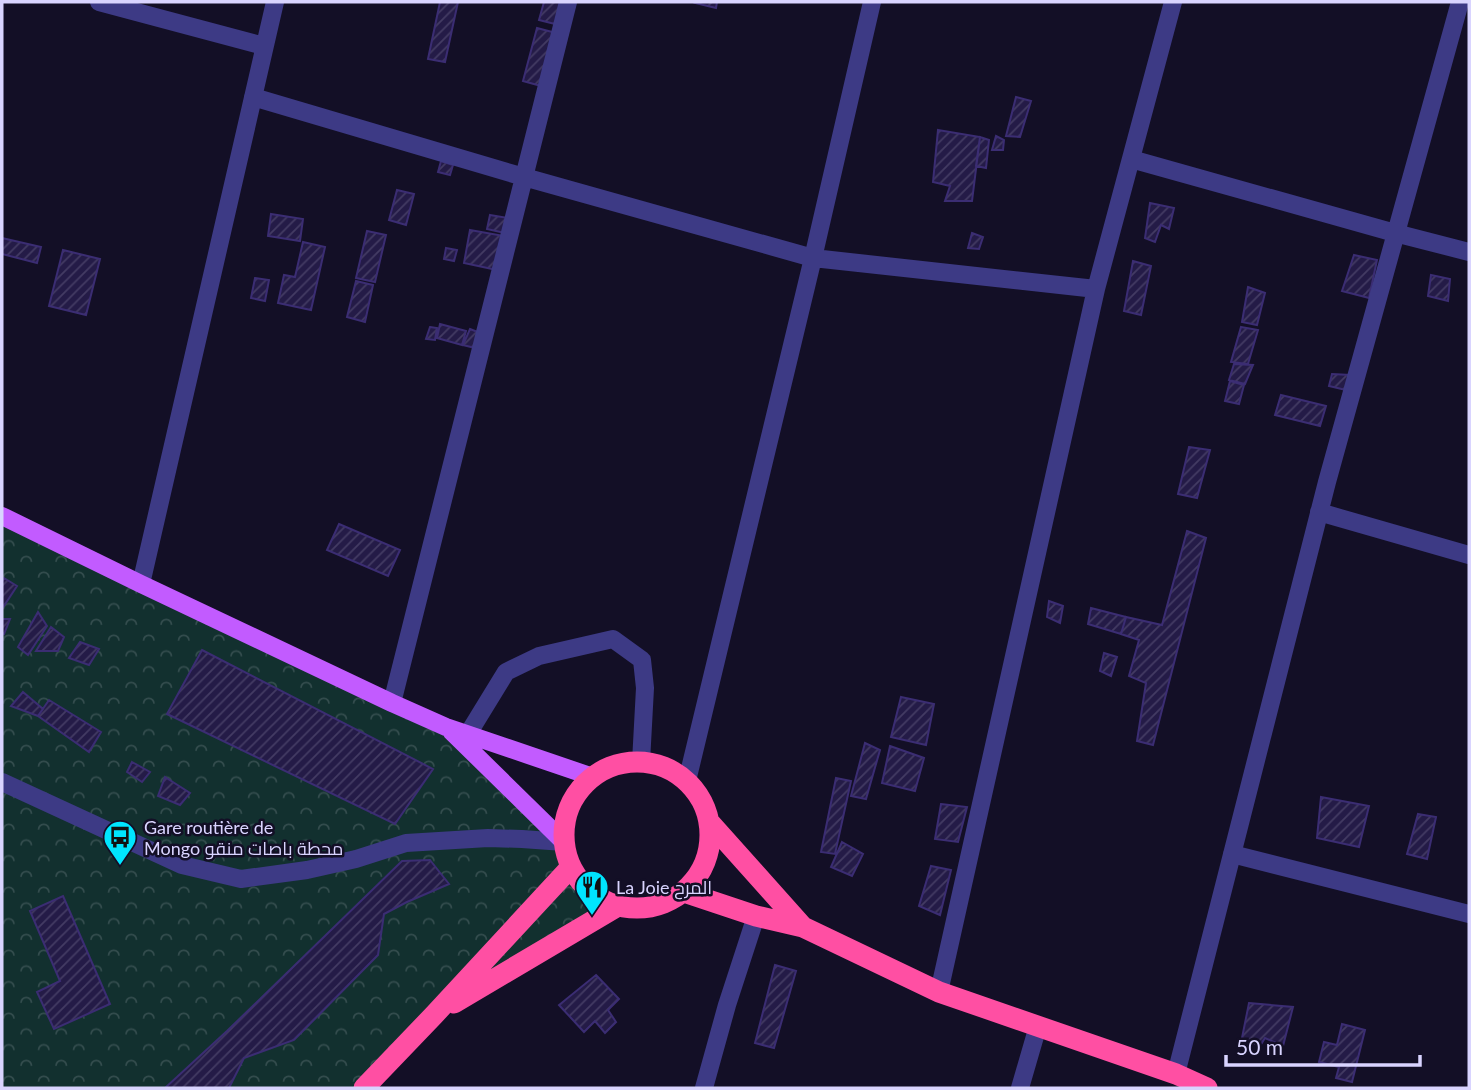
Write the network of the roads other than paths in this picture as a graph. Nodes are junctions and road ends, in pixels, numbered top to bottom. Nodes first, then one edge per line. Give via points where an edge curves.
1 (99, 2) edge
2 (275, 2) edge
3 (568, 2) edge
4 (872, 2) edge
5 (1173, 2) edge
6 (1460, 2) edge
7 (264, 46) junction
8 (253, 97) junction
9 (1130, 159) junction
10 (524, 177) junction
11 (1395, 233) junction
12 (1469, 252) edge
13 (813, 258) junction
14 (1096, 289) junction
15 (1319, 512) junction
16 (2, 516) edge
17 (1469, 555) edge
18 (141, 584) junction
19 (392, 703) junction
20 (446, 726) junction
21 (468, 734) junction
22 (641, 762) junction
23 (593, 777) junction
24 (687, 780) junction
25 (2, 782) edge
26 (710, 824) junction
27 (564, 842) junction
28 (1232, 854) junction
29 (571, 867) junction
30 (684, 892) junction
31 (618, 906) junction
32 (1469, 914) edge
33 (756, 916) junction
34 (803, 928) junction
35 (939, 992) junction
36 (434, 1015) junction
37 (1038, 1026) junction
38 (1176, 1074) junction
39 (364, 1088) edge
40 (704, 1088) edge
41 (1020, 1088) edge
42 (1207, 1088) edge

1 - 7 street
2 - 7 street
3 - 10 street
4 - 13 street
5 - 9 street
6 - 11 street
7 - 8 street
8 - 10 street
8 - 18 street
9 - 11 street
9 - 14 street
10 - 13 street
10 - 19 street
11 - 12 street
11 - 15 street
13 - 14 street
13 - 24 street
14 - 35 street
15 - 17 street
15 - 28 street
16 - 18 main road
18 - 19 main road
19 - 20 main road
20 - 21 main road
20 - 27 main road
21 - 22 street via 506,672 539,656 612,639 642,660
21 - 23 main road
22 - 23 highway via 615,765
22 - 24 highway via 666,767
23 - 27 highway via 576,795
24 - 26 highway via 703,801
25 - 27 street via 182,865 241,878 307,870 406,843 488,838
26 - 30 highway via 710,849 701,873
26 - 34 highway
27 - 29 highway
28 - 32 street
28 - 38 street
29 - 31 highway via 583,885
29 - 36 highway
30 - 31 highway via 664,904 641,909
30 - 33 highway
31 - 36 highway
33 - 34 highway
33 - 40 street
34 - 35 highway
35 - 37 highway
36 - 39 highway
37 - 38 highway
37 - 41 street
38 - 42 highway

